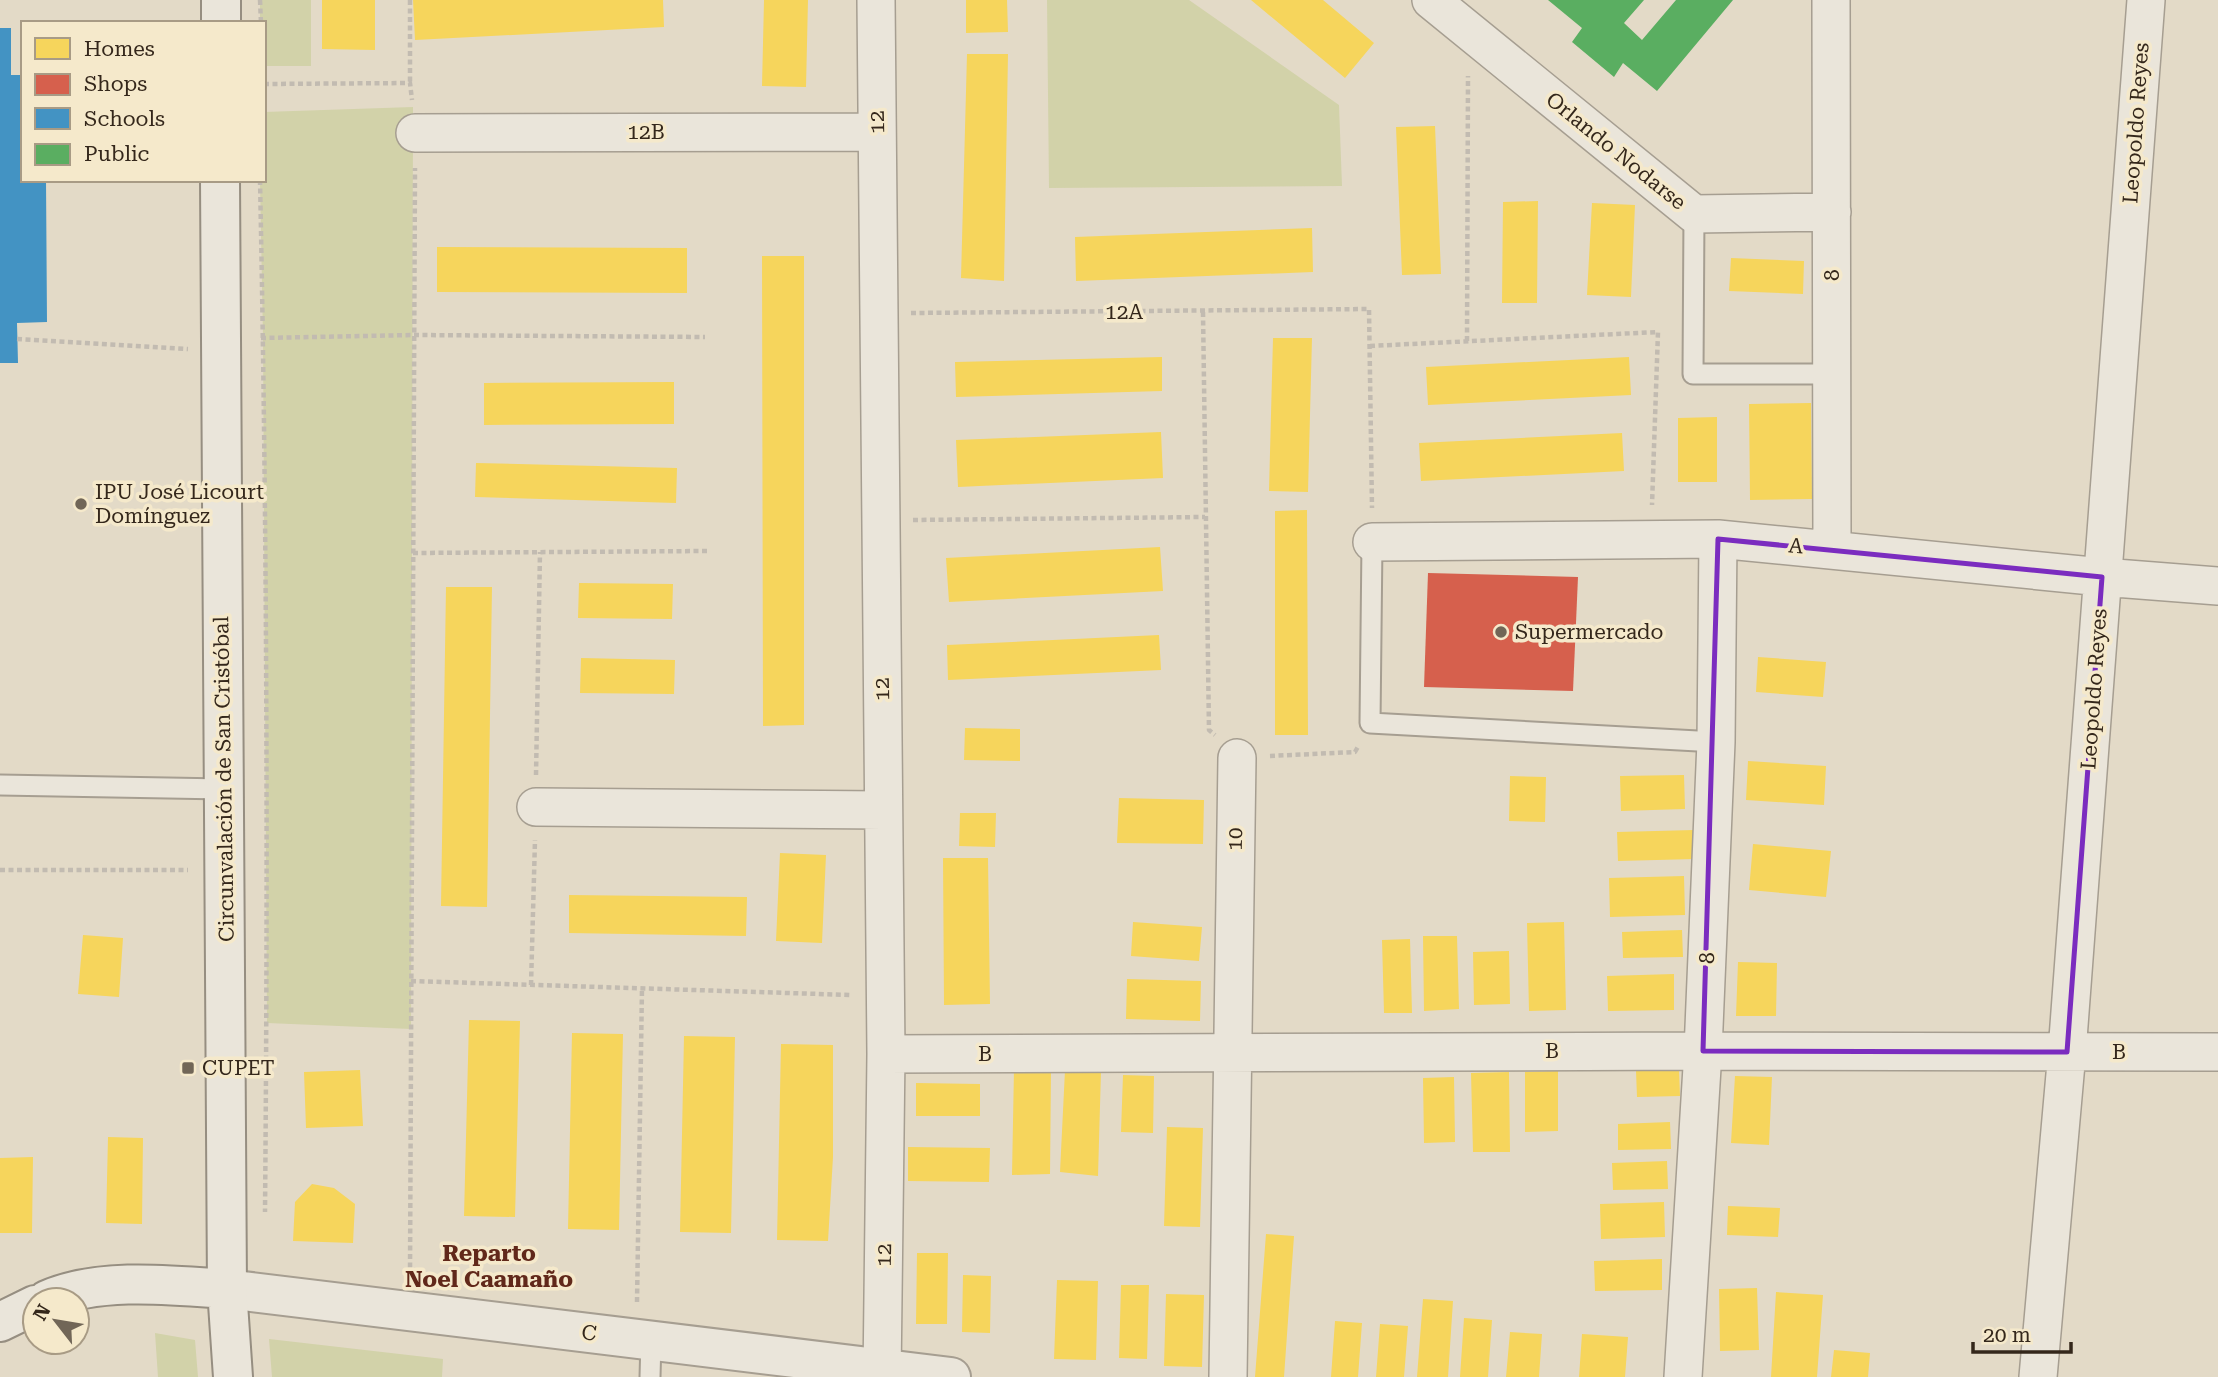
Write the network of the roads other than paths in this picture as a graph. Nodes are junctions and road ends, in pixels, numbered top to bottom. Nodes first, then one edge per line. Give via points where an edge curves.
1 (221, 0) edge
2 (876, 0) edge
3 (1432, 0) edge
4 (1831, 0) edge
5 (2146, 0) edge
6 (220, 21) edge
7 (877, 132) junction
8 (415, 133) road end
9 (220, 182) edge
10 (1832, 212) junction
11 (1694, 214) junction
12 (1832, 374) junction
13 (1718, 539) junction
14 (1372, 542) joint
15 (1832, 549) junction
16 (2102, 577) junction
17 (2218, 586) edge
18 (1716, 742) junction
19 (1237, 758) road end
20 (0, 785) edge
21 (224, 789) junction
22 (536, 807) road end
23 (882, 810) junction
24 (1703, 1051) junction
25 (2067, 1052) junction
26 (2218, 1052) edge
27 (1232, 1053) junction
28 (886, 1055) junction
29 (91, 1289) edge
30 (226, 1289) junction
31 (21, 1312) edge
32 (0, 1322) edge
33 (646, 1352) edge
34 (882, 1373) edge
35 (233, 1377) edge
36 (951, 1377) edge
37 (1227, 1377) edge
38 (1683, 1377) edge
39 (2038, 1377) edge

1 - 6 main road
2 - 7 street, 12
3 - 11 street, Orlando Nodarse
4 - 10 street, 8
5 - 16 street, Leopoldo Reyes
7 - 8 street, 12B
7 - 23 street, 12
9 - 21 main road, Circunvalación de San Cristóbal
10 - 11 street, Orlando Nodarse
10 - 12 street, 8
11 - 12 lane via 1693,374
12 - 15 street, 8
13 - 14 street, A
13 - 15 street, A
13 - 18 street, 8
14 - 18 lane via 1370,723
15 - 16 street, A
16 - 17 street, A
16 - 25 street, Leopoldo Reyes
18 - 24 street, 8
19 - 27 street, 10
20 - 21 lane
21 - 30 main road, Circunvalación de San Cristóbal
22 - 23 street
23 - 28 street, 12
24 - 25 street, B
24 - 27 street, B
24 - 38 street, 8
25 - 26 street, B
25 - 39 street, Leopoldo Reyes
27 - 28 street, B
27 - 37 street, 10
28 - 34 street, 12
29 - 30 main road, C via 113,1285
30 - 33 main road, C via 409,1311
30 - 35 main road, Circunvalación de San Cristóbal
31 - 32 main road
33 - 34 main road, C
34 - 36 main road, C

